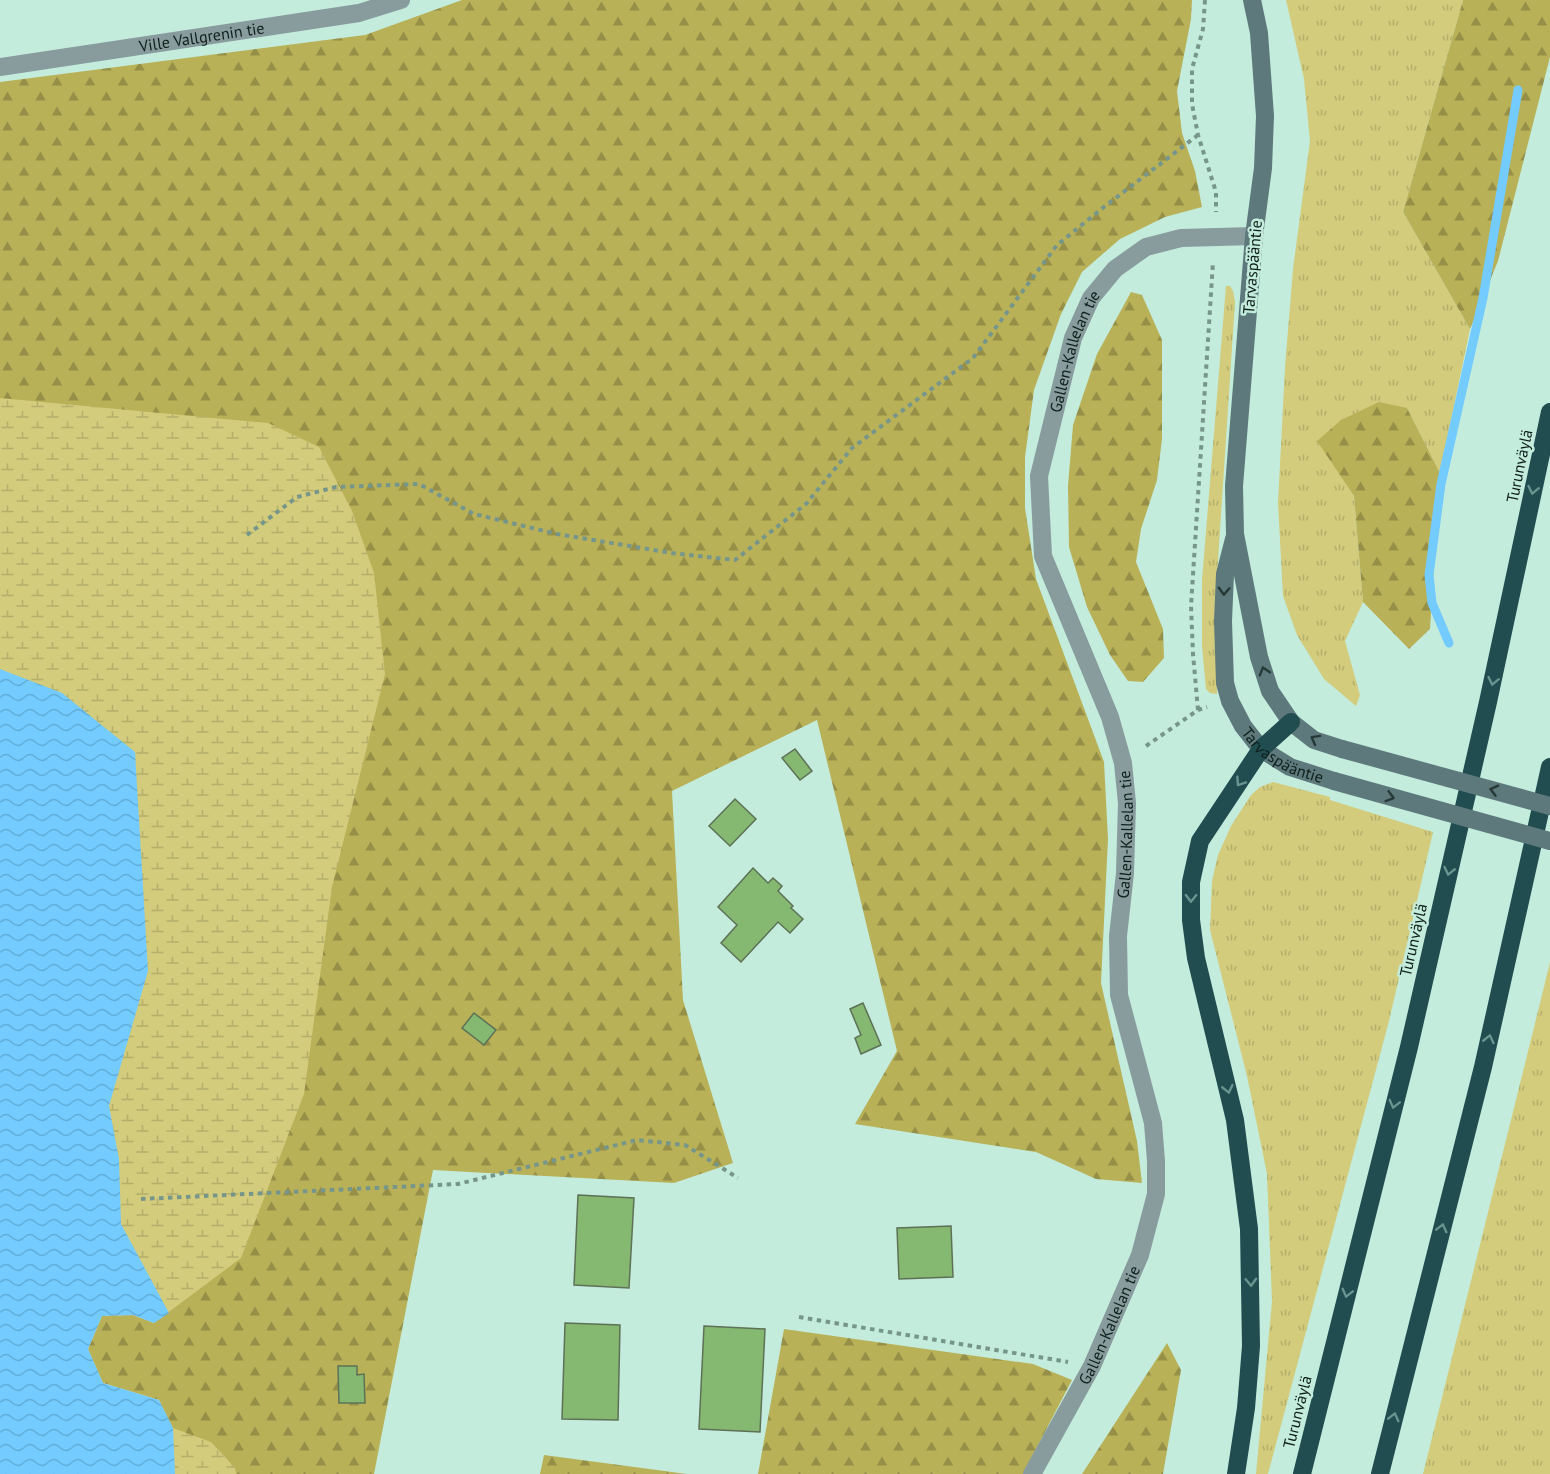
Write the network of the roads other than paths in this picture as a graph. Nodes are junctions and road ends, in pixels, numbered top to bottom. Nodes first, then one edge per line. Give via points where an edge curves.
1 (401, 0) edge
2 (1252, 0) edge
3 (0, 67) edge
4 (1254, 236) junction
5 (1550, 412) edge
6 (1235, 534) junction
7 (1291, 722) junction
8 (1261, 749) junction
9 (1550, 766) edge
10 (1550, 806) edge
11 (1550, 841) edge
12 (1032, 1474) edge
13 (1236, 1474) edge
14 (1302, 1474) edge
15 (1380, 1474) edge

1 - 3 street, Ville Vallgrenin tie via 359,13
2 - 4 street, Tarvaspääntie via 1261,52 1265,116
4 - 6 street, Tarvaspääntie via 1234,486
4 - 12 street, Gallen-Kallelan tie via 1180,238 1146,247 1115,269 1091,298 1073,338 1039,477 1044,556 1110,717 1123,763 1127,803 1118,936 1119,995 1153,1123 1156,1194 1140,1255 1092,1366
5 -> 14 highway, Turunväylä via 1409,1047
7 -> 6 street, Tarvaspääntie via 1270,691 1259,657
6 -> 8 street, Tarvaspääntie via 1225,574 1225,682 1243,726
7 - 8 highway
10 -> 7 street, Tarvaspääntie, bridge via 1314,741
8 -> 11 street, Tarvaspääntie, bridge via 1290,767
8 -> 13 highway via 1200,841 1191,882 1196,958 1235,1120 1249,1229 1251,1346
15 -> 9 highway via 1483,1067

